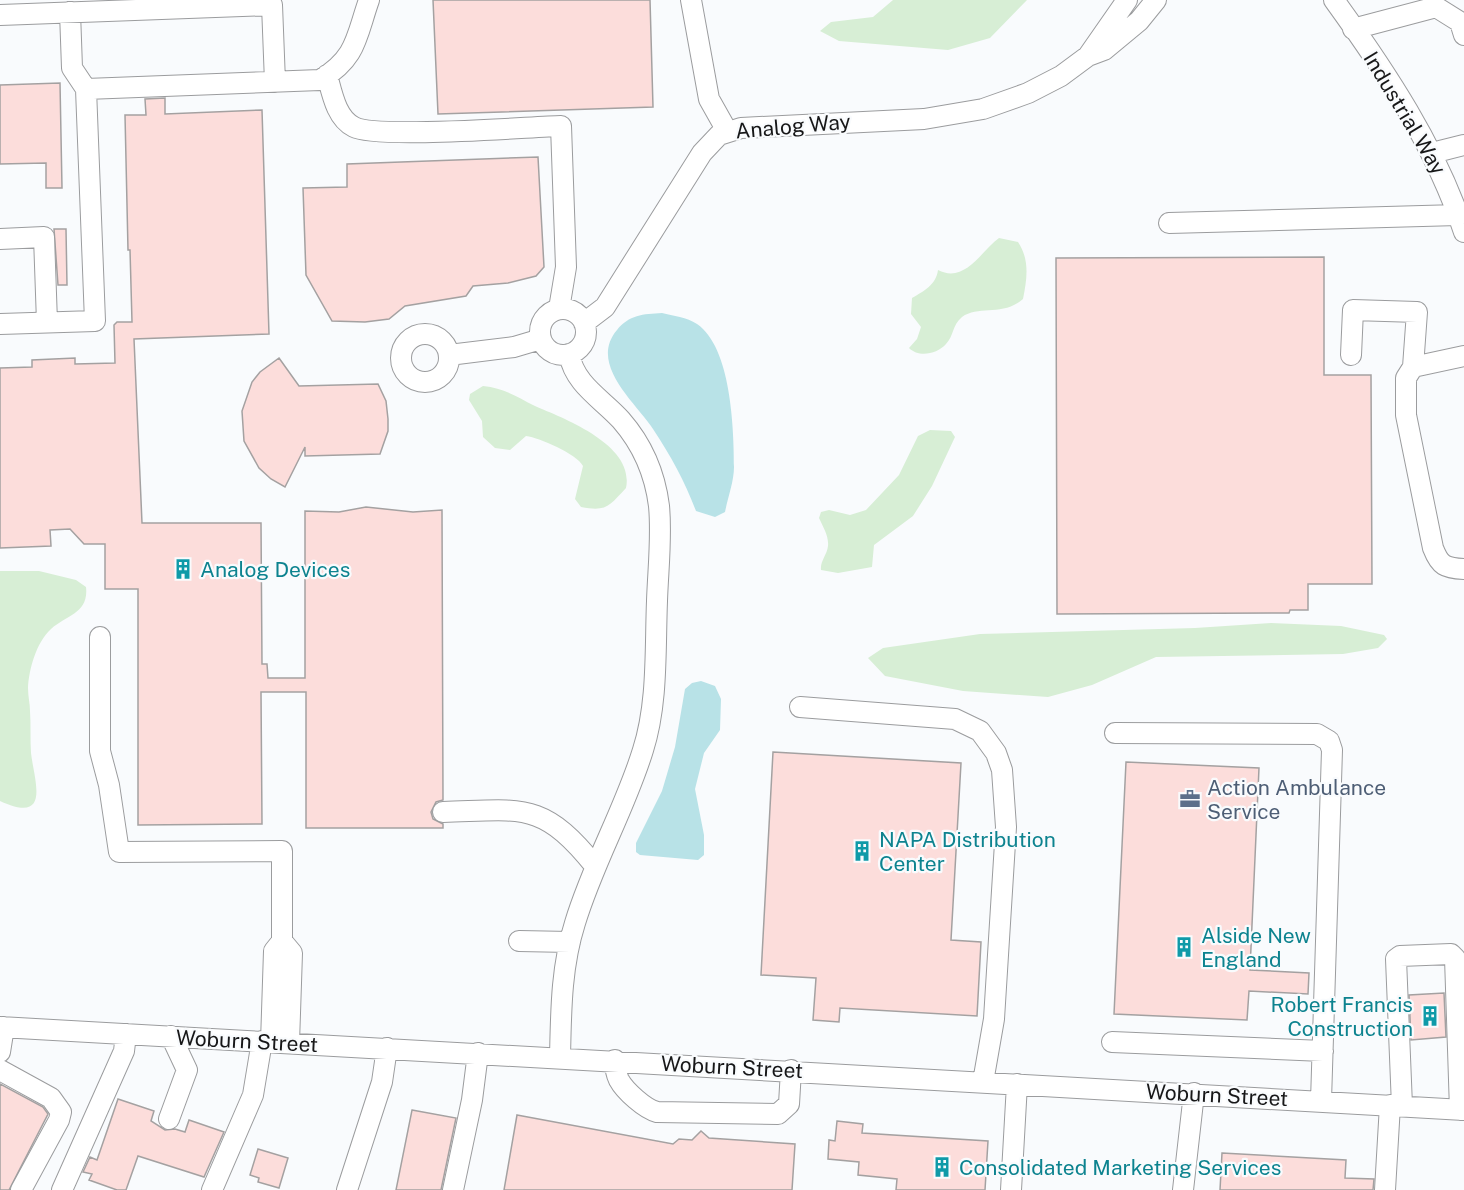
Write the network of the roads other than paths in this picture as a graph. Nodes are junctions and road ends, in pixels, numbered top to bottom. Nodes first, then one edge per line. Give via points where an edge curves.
1 (369, 0) edge
2 (692, 0) edge
3 (1127, 0) edge
4 (1156, 0) edge
5 (1334, 0) edge
6 (70, 12) junction
7 (0, 15) edge
8 (1353, 29) junction
9 (1464, 35) edge
10 (1088, 56) junction
11 (327, 75) junction
12 (275, 82) junction
13 (86, 89) junction
14 (727, 131) junction
15 (1464, 145) edge
16 (1432, 153) junction
17 (1169, 223) dead end
18 (1461, 224) edge
19 (0, 239) edge
20 (559, 309) junction
21 (47, 322) junction
22 (584, 323) junction
23 (0, 324) edge
24 (542, 339) junction
25 (569, 354) junction
26 (449, 355) dead end
27 (1351, 355) dead end
28 (1464, 356) edge
29 (1413, 367) junction
30 (1464, 569) edge
31 (100, 637) dead end
32 (800, 707) dead end
33 (1114, 733) dead end
34 (443, 812) dead end
35 (596, 866) junction
36 (519, 941) dead end
37 (570, 942) junction
38 (2, 1027) edge
39 (126, 1034) junction
40 (171, 1036) junction
41 (274, 1042) junction
42 (1112, 1042) dead end
43 (387, 1048) junction
44 (1323, 1051) junction
45 (0, 1052) edge
46 (478, 1053) junction
47 (560, 1058) junction
48 (615, 1060) junction
49 (0, 1070) edge
50 (791, 1071) junction
51 (983, 1082) junction
52 (1017, 1084) junction
53 (1194, 1093) junction
54 (1321, 1101) junction
55 (1396, 1106) junction
56 (1462, 1110) edge
57 (169, 1119) dead end
58 (21, 1190) edge
59 (62, 1190) edge
60 (212, 1190) edge
61 (347, 1190) edge
62 (453, 1190) edge
63 (1011, 1190) edge
64 (1184, 1190) edge
65 (1385, 1190) edge

1 - 11 street via 355,47
2 - 14 street via 709,99
3 - 10 street, Analog Way
4 - 10 street, Analog Way via 1117,41
5 - 8 street, Industrial Way
6 - 7 street
6 - 12 street via 272,5
6 - 13 street via 72,68
8 - 9 street via 1436,7 1460,22
8 - 16 street, Industrial Way
10 - 14 street, Analog Way via 1028,93 963,113 924,119
11 - 12 street via 311,82
11 - 20 street via 341,114 353,127 363,130 395,132 561,118 566,267
12 - 13 street
13 - 21 street via 95,321
14 - 22 street, Analog Way via 712,141 693,166 605,307
15 - 16 street
16 - 18 street, Industrial Way
17 - 18 street
19 - 21 street via 44,237
20 - 22 street via 575,313
20 - 24 street via 542,323
21 - 23 street
22 - 25 street, Analog Way via 583,341
24 - 25 street via 555,354
24 - 26 street via 514,347
25 - 35 street via 577,378 621,420 640,447 652,477 660,519 648,730 631,784
27 - 29 street via 1353,310 1417,312
28 - 29 street
29 - 30 street via 1406,378 1406,415 1433,548 1445,568
31 - 41 street via 100,751 119,852 282,851 282,941 292,953
32 - 51 street via 956,719 980,731 996,753 1002,770 1006,827 994,1019
33 - 44 street via 1317,734 1329,741 1332,750
34 - 35 street via 511,810 539,816 566,831
35 - 37 street
36 - 37 street
37 - 47 street via 562,991
38 - 39 street, Woburn Street
38 - 45 street
39 - 40 street, Woburn Street
39 - 59 street via 124,1051
40 - 41 street, Woburn Street
40 - 57 street via 187,1070
41 - 43 street, Woburn Street
41 - 60 street
42 - 44 street
43 - 46 street, Woburn Street
43 - 61 street via 382,1082
44 - 54 street
46 - 47 street, Woburn Street
46 - 62 street
47 - 48 street, Woburn Street
48 - 50 street, Woburn Street
48 - 50 street via 622,1083 657,1112 778,1114 788,1107
49 - 58 street via 53,1100 61,1112
50 - 51 street, Woburn Street
51 - 52 street, Woburn Street
52 - 53 street, Woburn Street
52 - 63 street
53 - 54 street, Woburn Street
53 - 64 street
54 - 55 street, Woburn Street
55 - 56 street, Woburn Street
55 - 56 street via 1396,960 1400,956 1452,954
55 - 65 street

